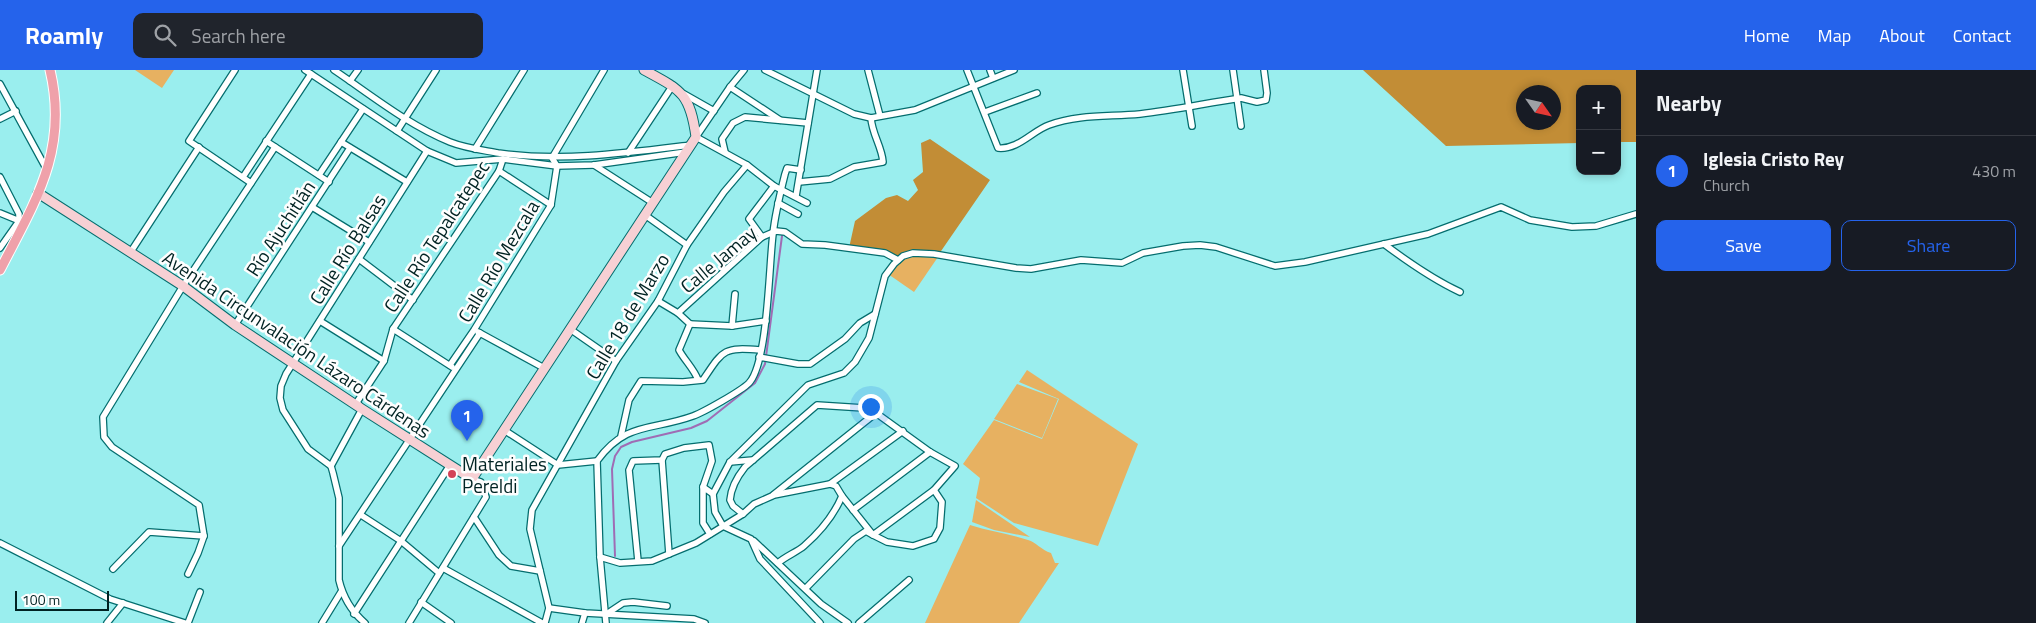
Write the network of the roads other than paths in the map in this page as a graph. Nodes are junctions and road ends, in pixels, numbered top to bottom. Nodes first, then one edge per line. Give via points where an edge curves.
1 (50, 70) edge
2 (235, 70) edge
3 (305, 70) edge
4 (334, 70) edge
5 (358, 70) edge
6 (436, 70) edge
7 (524, 70) edge
8 (604, 70) edge
9 (644, 70) edge
10 (744, 70) edge
11 (765, 70) edge
12 (817, 70) edge
13 (868, 70) edge
14 (967, 70) edge
15 (990, 70) edge
16 (1014, 70) edge
17 (1184, 70) edge
18 (1233, 70) edge
19 (1264, 70) edge
20 (311, 74) junction
21 (994, 78) junction
22 (350, 81) junction
23 (0, 84) edge
24 (672, 85) junction
25 (974, 86) junction
26 (730, 87) junction
27 (812, 93) junction
28 (1037, 93) dead end
29 (684, 94) junction
30 (1237, 99) junction
31 (1189, 106) junction
32 (363, 109) junction
33 (16, 110) junction
34 (714, 111) junction
35 (986, 115) junction
36 (880, 116) junction
37 (405, 118) junction
38 (871, 118) junction
39 (0, 119) edge
40 (782, 121) junction
41 (808, 123) junction
42 (1192, 126) dead end
43 (1241, 126) dead end
44 (397, 131) junction
45 (696, 137) junction
46 (266, 141) junction
47 (341, 142) junction
48 (199, 147) junction
49 (275, 147) junction
50 (350, 148) junction
51 (475, 149) junction
52 (688, 149) junction
53 (427, 151) junction
54 (725, 152) junction
55 (628, 153) junction
56 (552, 158) junction
57 (503, 159) junction
58 (747, 164) junction
59 (594, 165) junction
60 (557, 166) junction
61 (47, 170) junction
62 (801, 170) junction
63 (499, 172) junction
64 (320, 175) junction
65 (243, 177) junction
66 (0, 178) edge
67 (329, 182) junction
68 (407, 182) junction
69 (799, 182) junction
70 (252, 183) junction
71 (774, 186) junction
72 (781, 189) junction
73 (38, 193) junction
74 (796, 196) junction
75 (652, 203) junction
76 (778, 203) junction
77 (807, 203) dead end
78 (550, 205) junction
79 (312, 207) junction
80 (0, 213) edge
81 (798, 214) dead end
82 (1636, 214) edge
83 (645, 215) junction
84 (22, 222) junction
85 (773, 233) junction
86 (762, 237) junction
87 (369, 242) junction
88 (1384, 244) junction
89 (687, 245) junction
90 (0, 248) edge
91 (130, 252) junction
92 (359, 259) junction
93 (898, 260) junction
94 (0, 270) edge
95 (183, 286) junction
96 (1460, 292) dead end
97 (735, 294) dead end
98 (413, 300) junction
99 (658, 301) junction
100 (678, 313) junction
101 (875, 314) junction
102 (320, 321) junction
103 (766, 322) junction
104 (690, 324) junction
105 (235, 325) junction
106 (732, 326) junction
107 (570, 328) junction
108 (393, 329) junction
109 (474, 330) junction
110 (480, 333) junction
111 (760, 350) junction
112 (760, 357) junction
113 (384, 361) junction
114 (616, 361) junction
115 (293, 364) junction
116 (450, 365) junction
117 (544, 368) junction
118 (457, 370) junction
119 (698, 380) junction
120 (362, 409) junction
121 (876, 413) junction
122 (504, 430) junction
123 (903, 431) junction
124 (621, 436) junction
125 (411, 440) junction
126 (930, 452) junction
127 (662, 460) junction
128 (753, 460) junction
129 (597, 461) junction
130 (730, 462) junction
131 (450, 465) junction
132 (558, 465) junction
133 (331, 466) junction
134 (472, 478) junction
135 (830, 484) junction
136 (703, 487) junction
137 (934, 490) junction
138 (713, 494) junction
139 (772, 496) junction
140 (842, 496) junction
141 (853, 510) junction
142 (743, 514) junction
143 (361, 515) junction
144 (474, 517) junction
145 (723, 526) junction
146 (710, 534) junction
147 (873, 535) junction
148 (204, 536) junction
149 (751, 539) junction
150 (401, 540) junction
151 (0, 543) edge
152 (339, 547) junction
153 (669, 554) junction
154 (601, 557) junction
155 (638, 561) junction
156 (778, 562) junction
157 (113, 569) dead end
158 (441, 571) junction
159 (540, 571) junction
160 (188, 574) dead end
161 (909, 580) dead end
162 (806, 588) junction
163 (200, 592) dead end
164 (341, 592) junction
165 (421, 602) junction
166 (124, 603) junction
167 (667, 606) dead end
168 (548, 608) junction
169 (586, 613) junction
170 (354, 614) junction
171 (606, 614) junction
172 (183, 622) edge
173 (107, 623) edge
174 (322, 623) edge
175 (365, 623) edge
176 (409, 623) edge
177 (451, 623) edge
178 (544, 623) edge
179 (582, 623) edge
180 (606, 623) edge
181 (705, 623) edge
182 (820, 623) edge
183 (848, 623) edge
184 (859, 623) edge

1 - 61 main road via 56,117
2 - 48 street via 189,141
3 - 20 street
4 - 22 street
5 - 22 street
6 - 37 street
7 - 51 street
8 - 56 street
9 - 24 street
10 - 26 street
11 - 27 street
12 - 27 street
13 - 36 street
14 - 25 street
15 - 21 street
16 - 21 street
17 - 31 street
18 - 30 street
19 - 30 street via 1266,100
20 - 32 street
20 - 46 street
21 - 25 street
22 - 37 street
23 - 33 street
24 - 29 street
24 - 55 street
25 - 35 street
25 - 36 street via 915,110
26 - 34 street
26 - 40 street
27 - 38 street via 854,114
27 - 41 street
28 - 35 street
29 - 34 street
29 - 45 street
30 - 31 street
30 - 43 street
31 - 35 street via 1139,114 1082,117 1048,125 1003,149 995,144
31 - 42 street
32 - 44 street
32 - 47 street, Río Ajuchitlán
33 - 39 street
33 - 61 street
34 - 45 street
36 - 38 street
37 - 44 street
37 - 51 street via 450,142
38 - 69 street via 871,128 883,162 854,167 820,181
40 - 41 street
40 - 54 street via 745,117 733,123 722,139
41 - 62 street
44 - 53 street
45 - 52 street
45 - 54 street
46 - 49 street
46 - 65 street
47 - 50 street
47 - 64 street, Río Ajuchitlán
48 - 65 street
48 - 91 street
49 - 64 street
49 - 70 street
50 - 67 street, Río Ajuchitlán
50 - 68 street
51 - 56 street
52 - 55 street
52 - 59 street
52 - 75 street
53 - 57 street via 456,163
53 - 68 street, Calle Río Balsas
54 - 58 street
55 - 56 street
56 - 60 street
57 - 60 street
57 - 63 street, Calle Río Tepalcatepec
58 - 71 street
58 - 89 street, Calle 18 de Marzo
59 - 60 street
59 - 75 street
60 - 78 street, Calle Río Mezcala
61 - 73 main road
62 - 69 street
62 - 72 street via 787,168
63 - 78 street
63 - 98 street, Calle Río Tepalcatepec
64 - 67 street
65 - 70 street
66 - 84 street
67 - 79 street, Río Ajuchitlán
68 - 87 street, Calle Río Balsas
69 - 74 street
70 - 95 street
71 - 72 street
71 - 86 street via 749,219
72 - 74 street
72 - 76 street
73 - 84 main road
73 - 91 street, Avenida Circunvalación Lázaro Cárdenas
74 - 77 street
75 - 83 street
76 - 81 street
76 - 85 street
78 - 109 street, Calle Río Mezcala
79 - 87 street
79 - 105 street, Río Ajuchitlán
80 - 84 street
82 - 88 street via 1596,226 1572,227 1530,220 1501,207 1428,234
83 - 89 street
83 - 107 street
84 - 90 street
84 - 94 main road
85 - 86 street, Calle Jamay
85 - 93 street via 785,232 802,244 885,253
85 - 103 street
86 - 100 street, Calle Jamay
87 - 92 street, Calle Río Balsas
88 - 93 street via 1275,266 1200,245 1143,253 1122,263 1081,260 1031,269 934,254 913,253
88 - 96 street via 1439,282
89 - 99 street, Calle 18 de Marzo
91 - 95 street, Avenida Circunvalación Lázaro Cárdenas
92 - 98 street
92 - 102 street, Calle Río Balsas
93 - 101 street via 885,276
95 - 105 street, Avenida Circunvalación Lázaro Cárdenas
95 - 148 street via 103,417 102,427 104,437 112,447 199,504
97 - 106 street
98 - 108 street, Calle Río Tepalcatepec
99 - 100 street, Calle Jamay
99 - 114 street, Calle 18 de Marzo
100 - 104 street
101 - 112 street via 810,364
101 - 130 street via 869,338 855,362 844,373 808,385
102 - 113 street
102 - 115 street, Calle Río Balsas
103 - 106 street
103 - 111 street
104 - 106 street
104 - 119 street via 678,350
105 - 115 street, Avenida Circunvalación Lázaro Cárdenas
107 - 114 street
107 - 117 street
108 - 113 street, Calle Río Tepalcatepec
108 - 116 street
109 - 110 street
109 - 116 street, Calle Río Mezcala
110 - 117 street
110 - 118 street
111 - 112 street
111 - 119 street via 736,348 719,356 703,380
112 - 124 street via 749,383 705,411
113 - 120 street, Calle Río Tepalcatepec via 357,402
114 - 132 street, Calle 18 de Marzo
115 - 120 street, Avenida Circunvalación Lázaro Cárdenas
115 - 133 street, Calle Río Balsas via 281,386 283,410 308,449
116 - 118 street
117 - 122 street
118 - 125 street
119 - 124 street via 641,381 629,400
120 - 125 street, Avenida Circunvalación Lázaro Cárdenas
120 - 133 street
121 - 123 street
121 - 128 street via 864,408 817,405
121 - 139 street
122 - 132 street
122 - 134 street
123 - 126 street
123 - 135 street
124 - 129 street
125 - 131 street, Avenida Circunvalación Lázaro Cárdenas
125 - 143 street
126 - 137 street via 955,466
126 - 141 street
127 - 136 street via 665,454 675,450 709,446 712,461
127 - 153 street
127 - 155 street via 633,461 630,465
128 - 130 street
128 - 142 street via 738,476 730,495 733,506
129 - 132 street
129 - 154 street
130 - 138 street
131 - 134 street, Avenida Circunvalación Lázaro Cárdenas
131 - 150 street
132 - 159 street, Calle 18 de Marzo via 530,516
133 - 152 street via 339,498
134 - 144 street via 481,482 486,497
135 - 139 street
135 - 140 street via 836,486
136 - 138 street
136 - 146 street via 703,523
137 - 147 street
137 - 147 street via 942,502 940,528 934,539 913,546 887,542
138 - 145 street via 715,512
139 - 142 street via 754,504
140 - 141 street
140 - 156 street via 825,524 803,547
141 - 147 street
142 - 145 street
143 - 150 street
143 - 152 street
144 - 158 street
144 - 159 street via 499,555 511,566
145 - 146 street
145 - 149 street
146 - 153 street
147 - 162 street via 866,532 854,539
148 - 157 street via 149,532
148 - 160 street
149 - 156 street
149 - 182 street via 760,559
150 - 158 street
150 - 170 street
151 - 166 street
152 - 164 street
153 - 155 street via 652,561
154 - 155 street via 620,563
154 - 171 street
156 - 162 street
158 - 165 street
158 - 178 street
159 - 168 street, Calle 18 de Marzo
161 - 184 street
162 - 183 street via 821,604
163 - 172 street
164 - 170 street
164 - 174 street
165 - 176 street
165 - 177 street
166 - 172 street
166 - 173 street
167 - 171 street via 623,603
168 - 169 street
168 - 178 street
169 - 171 street
169 - 179 street
170 - 175 street
171 - 180 street
171 - 181 street via 694,619

